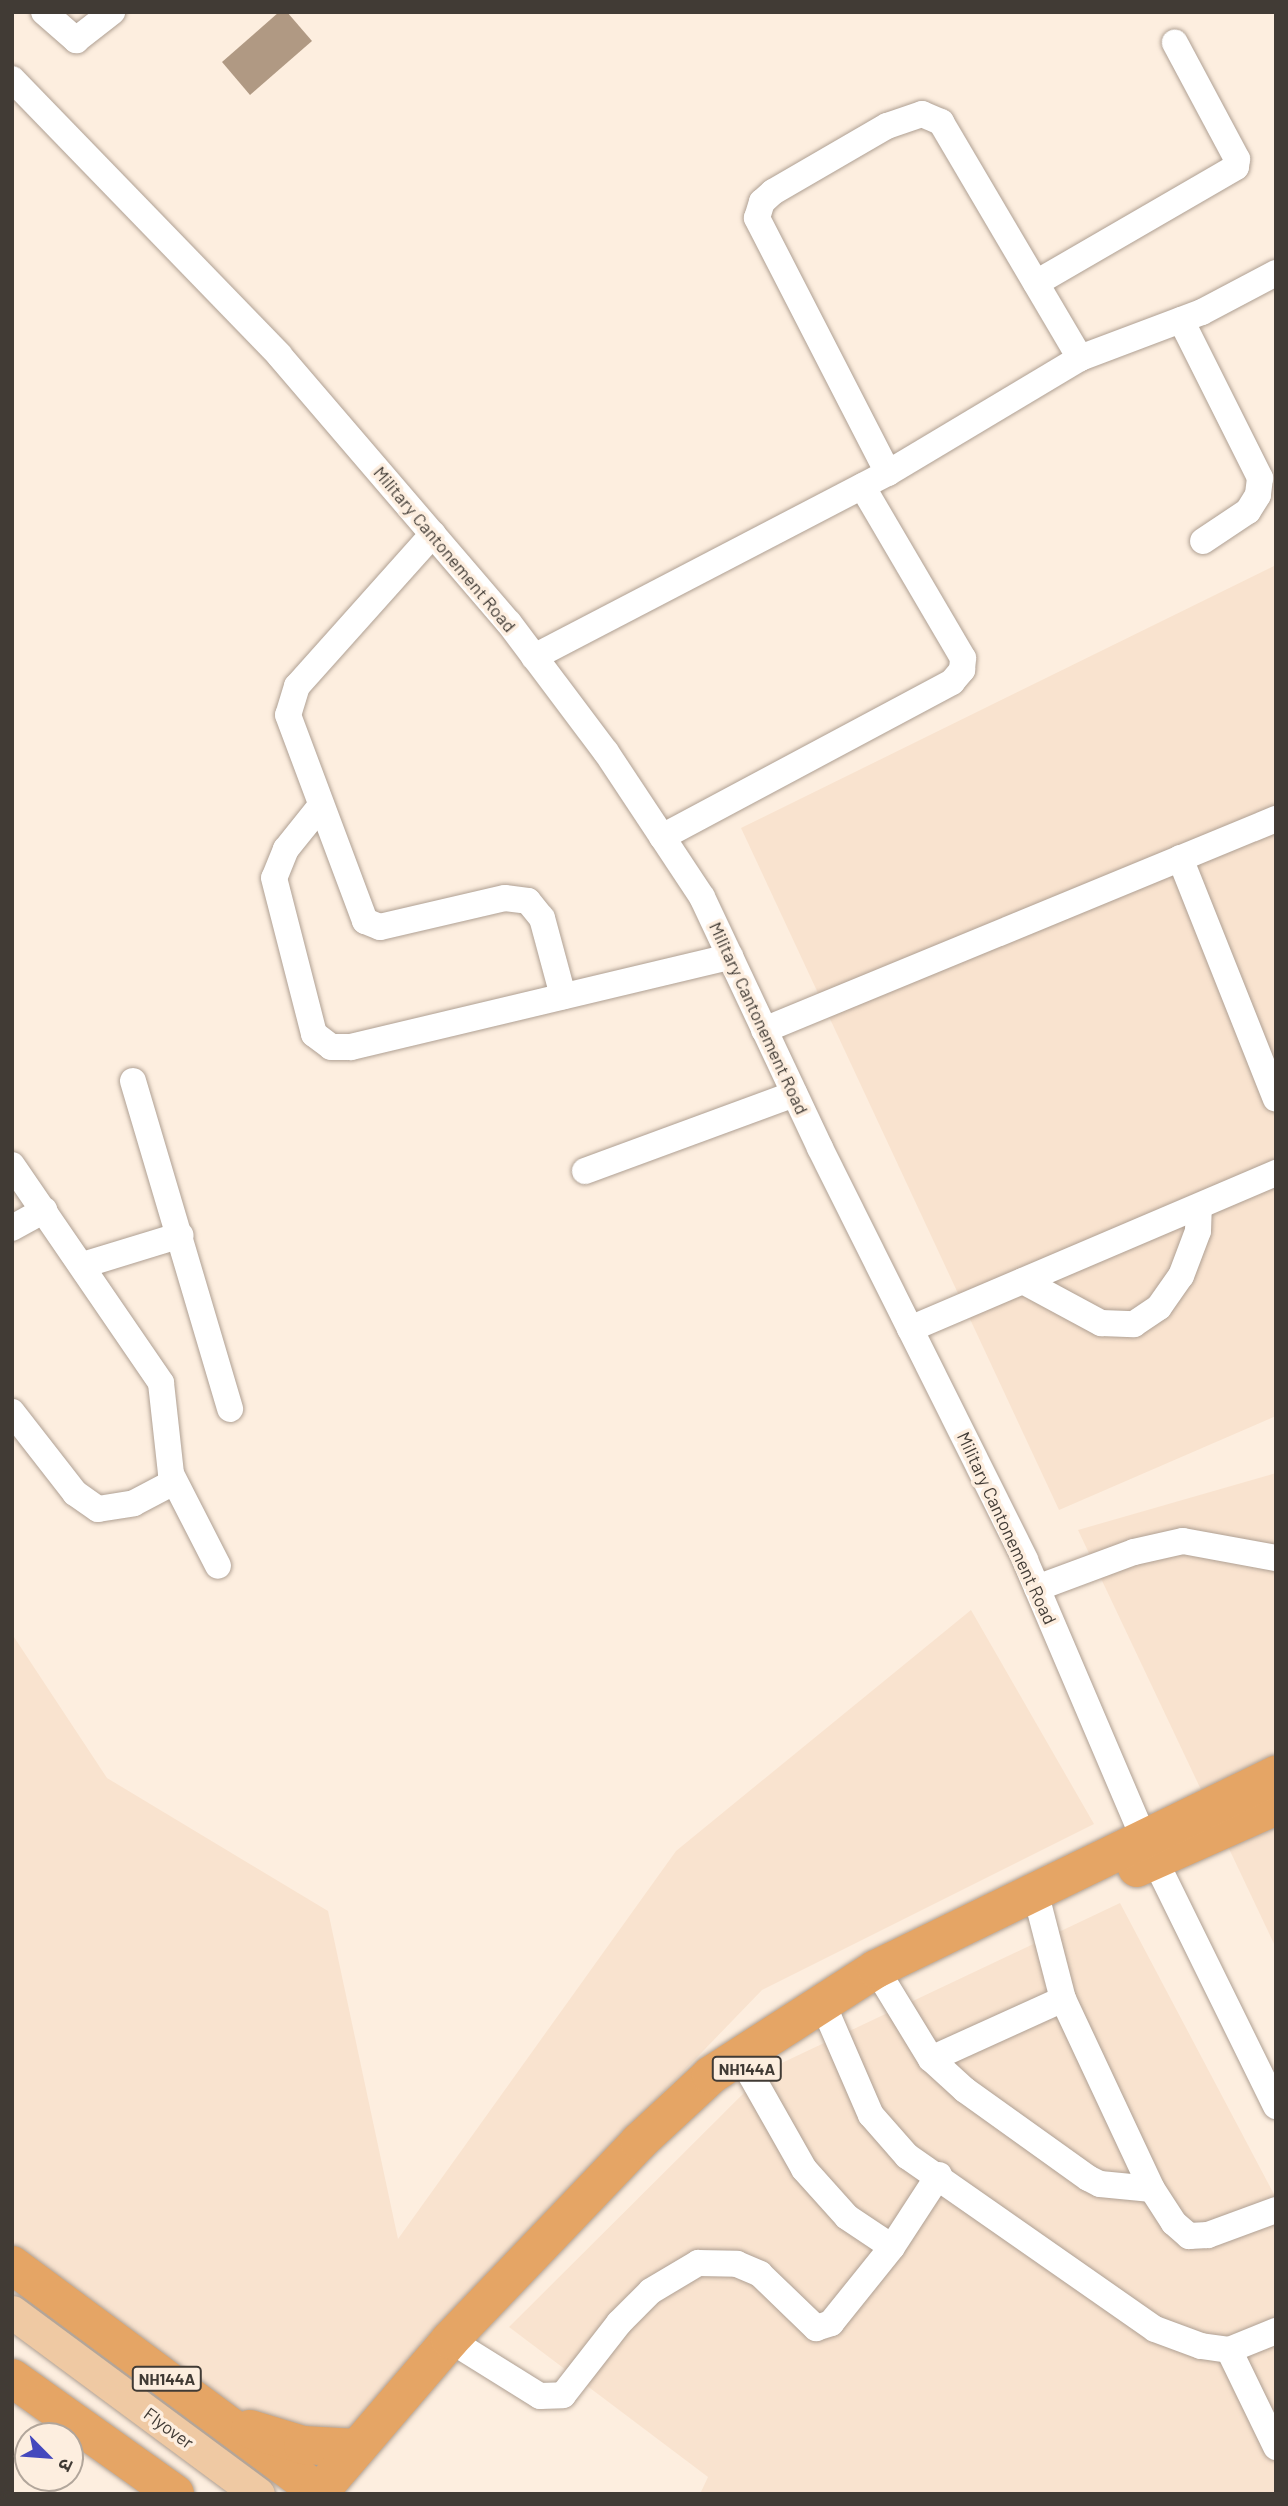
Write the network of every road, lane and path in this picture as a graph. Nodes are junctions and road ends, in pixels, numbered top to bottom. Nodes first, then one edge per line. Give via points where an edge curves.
1 (44, 12) edge
2 (112, 12) edge
3 (1175, 43) dead end
4 (12, 79) edge
5 (1276, 273) edge
6 (1037, 282) junction
7 (1181, 320) junction
8 (1080, 358) junction
9 (888, 473) junction
10 (862, 486) junction
11 (433, 534) junction
12 (1203, 541) dead end
13 (534, 657) junction
14 (319, 808) junction
15 (1276, 819) edge
16 (662, 837) junction
17 (1180, 858) junction
18 (730, 957) junction
19 (564, 996) junction
20 (764, 1030) junction
21 (133, 1081) dead end
22 (794, 1094) junction
23 (1276, 1099) edge
24 (12, 1165) edge
25 (585, 1171) dead end
26 (1276, 1173) edge
27 (1199, 1207) junction
28 (44, 1210) junction
29 (12, 1228) edge
30 (181, 1235) junction
31 (83, 1265) junction
32 (1023, 1281) junction
33 (910, 1329) junction
34 (230, 1409) dead end
35 (12, 1412) edge
36 (174, 1482) junction
37 (1276, 1558) edge
38 (218, 1566) dead end
39 (1037, 1588) junction
40 (1276, 1775) edge
41 (1276, 1806) edge
42 (1149, 1848) junction
43 (1038, 1903) junction
44 (882, 1980) junction
45 (1063, 2000) junction
46 (826, 2011) junction
47 (931, 2059) junction
48 (743, 2062) junction
49 (1276, 2106) edge
50 (939, 2175) junction
51 (1152, 2189) junction
52 (1276, 2210) edge
53 (892, 2247) junction
54 (12, 2265) edge
55 (12, 2312) edge
56 (1276, 2331) edge
57 (12, 2334) edge
58 (466, 2350) junction
59 (1229, 2350) junction
60 (12, 2378) edge
61 (219, 2418) junction
62 (1276, 2447) edge
63 (357, 2448) junction
64 (324, 2493) edge
65 (175, 2494) edge
66 (230, 2494) edge
67 (258, 2494) edge

1 - 2 street via 76,40
3 - 6 street via 1237,159 1236,167
4 - 11 street, Military Cantonement Road via 279,355
5 - 7 street
6 - 8 street
6 - 9 street via 955,141 931,116 922,114 887,126 762,202 758,227
7 - 8 street
7 - 12 street via 1260,478 1258,495 1248,511
8 - 9 street
9 - 10 street
10 - 13 street
10 - 16 street via 963,658 962,670 952,682
11 - 13 street, Military Cantonement Road
11 - 14 street via 290,696 288,715
13 - 16 street, Military Cantonement Road
14 - 19 street via 365,921 380,927 505,898 528,901 541,918
14 - 19 street via 286,849 274,878 318,1040 331,1047 351,1047
15 - 17 street
16 - 18 street, Military Cantonement Road via 702,897
17 - 20 street
17 - 23 street
18 - 19 street
18 - 20 street, Military Cantonement Road
20 - 22 street, Military Cantonement Road
21 - 30 street
22 - 25 street
22 - 33 street, Military Cantonement Road
24 - 28 street
26 - 27 street
27 - 32 street
27 - 32 street via 1198,1231 1181,1276 1159,1307 1134,1324 1101,1323
28 - 29 street
28 - 31 street
30 - 31 street
30 - 34 street
31 - 36 street via 161,1383
32 - 33 street
33 - 39 street, Military Cantonement Road
35 - 36 street via 75,1493 98,1509 134,1503
36 - 38 street
37 - 39 street via 1183,1541 1134,1552
39 - 42 street, Military Cantonement Road
40 - 42 highway, NH144A
41 - 42 highway, NH144A
42 - 43 highway, NH144A
42 - 49 street, Military Cantonement Road
43 - 44 highway, NH144A
43 - 45 street
44 - 46 highway, NH144A
44 - 47 street
45 - 47 street
45 - 51 street
46 - 48 highway, NH144A
46 - 50 street via 871,2115 907,2156
47 - 51 street via 965,2090 1088,2178 1100,2184
48 - 53 street via 804,2169 827,2198
48 - 58 highway, NH144A
48 - 63 highway, NH144A via 685,2096 639,2141 450,2340
50 - 53 street
50 - 59 street via 1134,2316 1179,2339
51 - 52 street via 1174,2223 1189,2236 1208,2235
53 - 58 street via 831,2323 816,2328 760,2274 737,2264 698,2263 652,2291 619,2323 563,2395 540,2396
54 - 61 highway, NH144A
55 - 67 main road, Flyover
56 - 59 street
57 - 66 main road, Flyover
58 - 64 highway, NH144A
59 - 62 street
60 - 65 highway
61 - 63 highway via 303,2445
61 - 64 highway, NH144A
63 - 64 highway, NH144A

